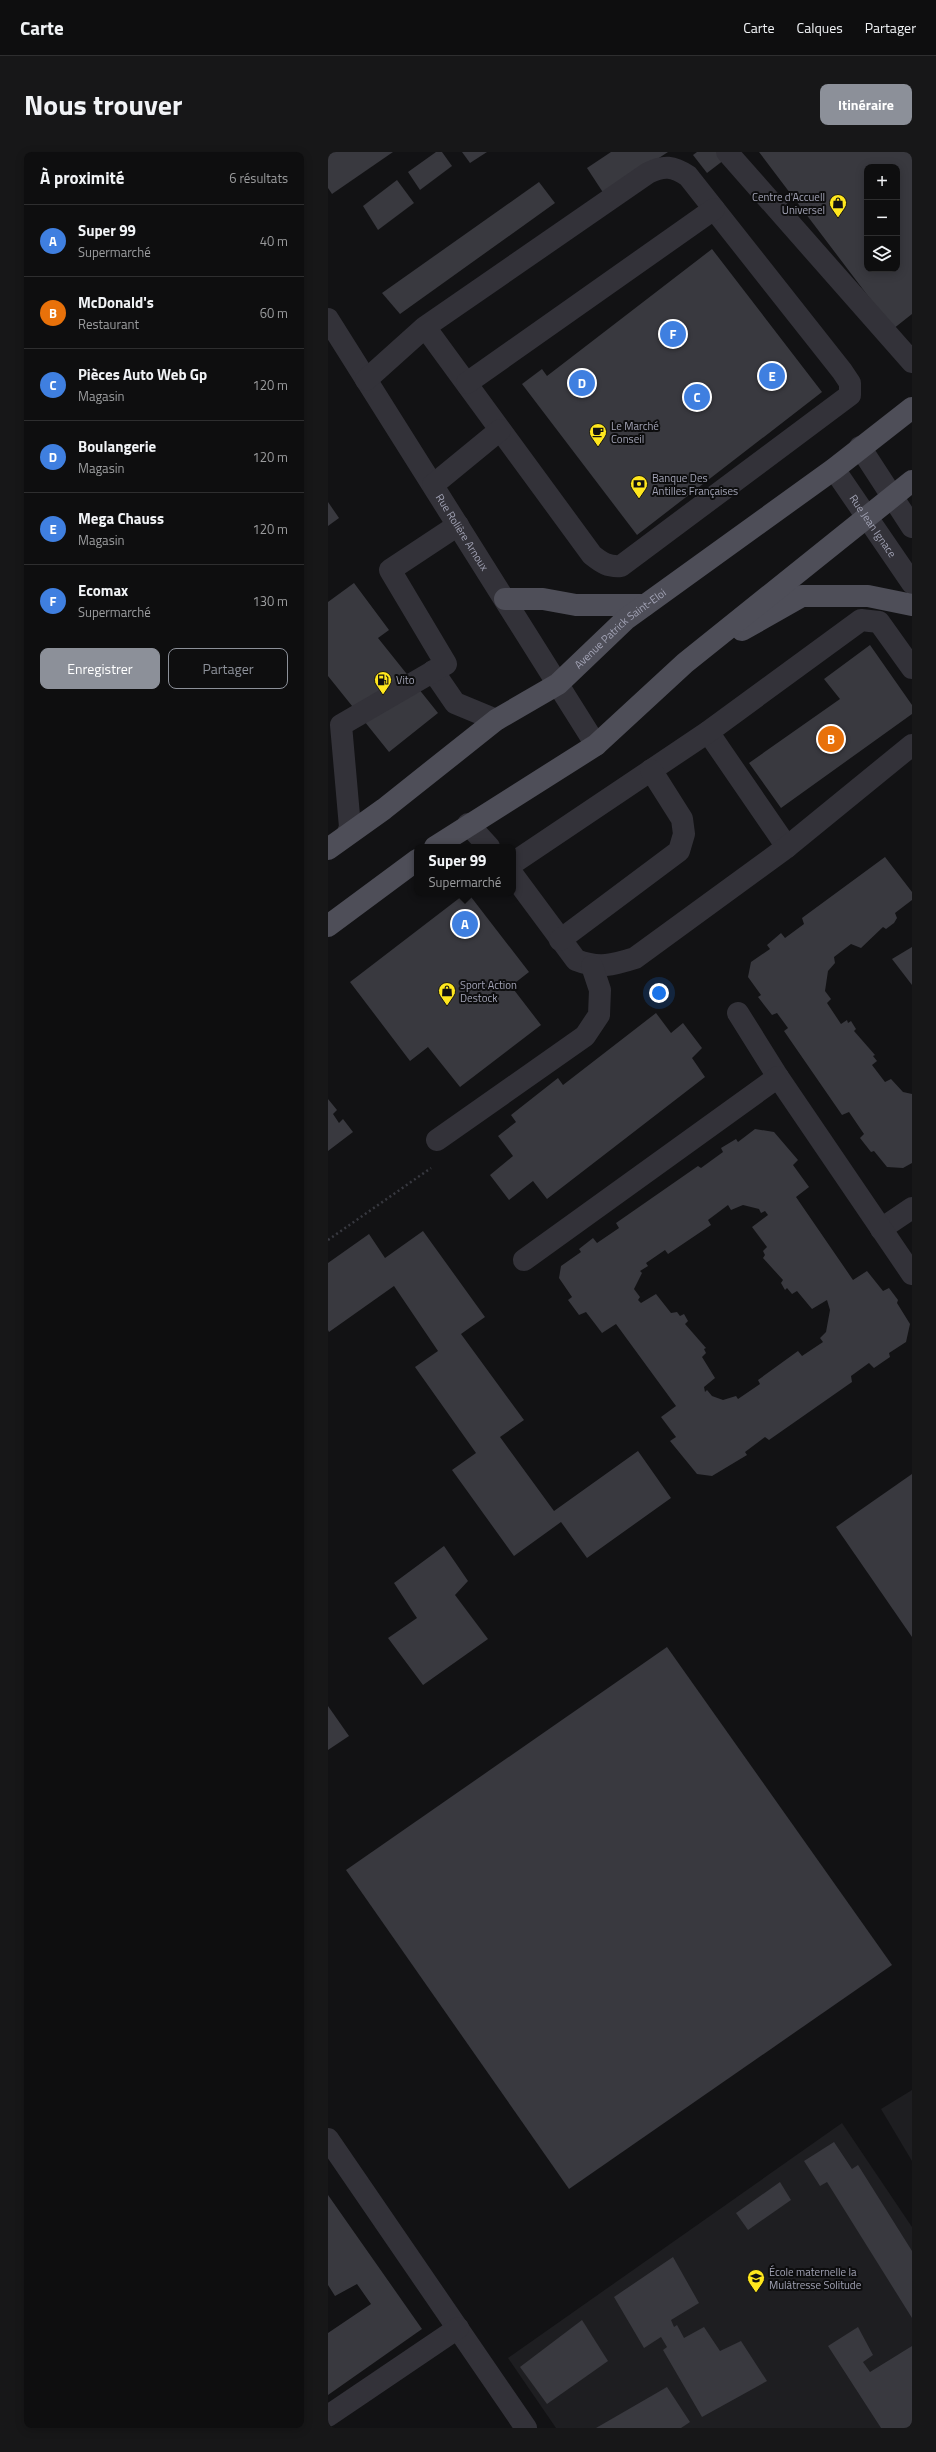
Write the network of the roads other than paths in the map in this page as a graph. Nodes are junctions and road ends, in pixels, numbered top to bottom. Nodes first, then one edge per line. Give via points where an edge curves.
1 (727, 152) edge
2 (714, 209) junction
3 (328, 319) edge
4 (425, 327) junction
5 (912, 362) edge
6 (366, 380) junction
7 (467, 383) junction
8 (912, 408) edge
9 (500, 430) junction
10 (860, 447) junction
11 (834, 469) junction
12 (912, 481) edge
13 (433, 485) junction
14 (892, 496) junction
15 (865, 516) junction
16 (458, 525) junction
17 (912, 527) edge
18 (912, 583) edge
19 (504, 599) junction
20 (646, 605) junction
21 (912, 605) edge
22 (685, 663) junction
23 (912, 668) edge
24 (433, 671) junction
25 (558, 684) junction
26 (496, 720) junction
27 (708, 732) junction
28 (596, 745) junction
29 (912, 745) edge
30 (651, 770) junction
31 (468, 824) junction
32 (348, 835) junction
33 (439, 844) edge
34 (486, 844) edge
35 (787, 847) junction
36 (328, 849) edge
37 (516, 861) edge
38 (414, 862) edge
39 (516, 879) edge
40 (328, 926) edge
41 (560, 940) junction
42 (592, 966) junction
43 (738, 1013) dead end
44 (778, 1076) junction
45 (437, 1140) dead end
46 (912, 1208) edge
47 (881, 1229) junction
48 (524, 1260) dead end
49 (912, 1274) edge
50 (328, 2140) edge
51 (458, 2328) junction
52 (328, 2416) edge
53 (526, 2428) edge

1 - 5 street
2 - 4 street via 688,176 677,169 657,168
2 - 7 street
2 - 9 street via 842,371 851,389 850,396 621,566 603,564 592,555
3 - 6 street, Rue Rolière Arnoux
4 - 6 street
4 - 7 street
6 - 13 street, Rue Rolière Arnoux
7 - 9 street
8 - 10 main road, Avenue Patrick Saint-Eloi
9 - 13 street
10 - 11 main road, Avenue Patrick Saint-Eloi
10 - 14 street
11 - 15 street, Rue Jean Ignace
11 - 20 main road, Avenue Patrick Saint-Eloi
12 - 14 main road
13 - 16 street, Rue Rolière Arnoux
14 - 15 main road
14 - 17 street
15 - 18 street, Rue Jean Ignace
15 - 22 main road
16 - 19 street, Rue Rolière Arnoux
16 - 24 street via 390,570 446,664
19 - 20 main road via 543,599 576,605
19 - 25 street, Rue Rolière Arnoux
20 - 25 main road, Avenue Patrick Saint-Eloi via 626,619
21 - 22 main road via 868,596 802,596
22 - 28 main road
23 - 27 street via 879,622 861,620
24 - 26 street via 455,703
24 - 32 street via 342,725 350,827
25 - 26 main road, Avenue Patrick Saint-Eloi
25 - 28 street, Rue Rolière Arnoux
26 - 32 main road, Avenue Patrick Saint-Eloi
27 - 30 street
27 - 35 street
28 - 31 main road
29 - 35 street
30 - 37 street
30 - 41 street via 682,819 684,834 679,851
31 - 33 main road
31 - 34 street
32 - 36 main road, Avenue Patrick Saint-Eloi
35 - 42 street via 635,958 620,963
38 - 40 main road
39 - 41 street
41 - 42 street via 576,960
42 - 45 street via 600,990 599,1015 585,1036
43 - 44 street
44 - 47 street
44 - 48 street
46 - 47 street
47 - 49 street
50 - 51 street
51 - 52 street
51 - 53 street

